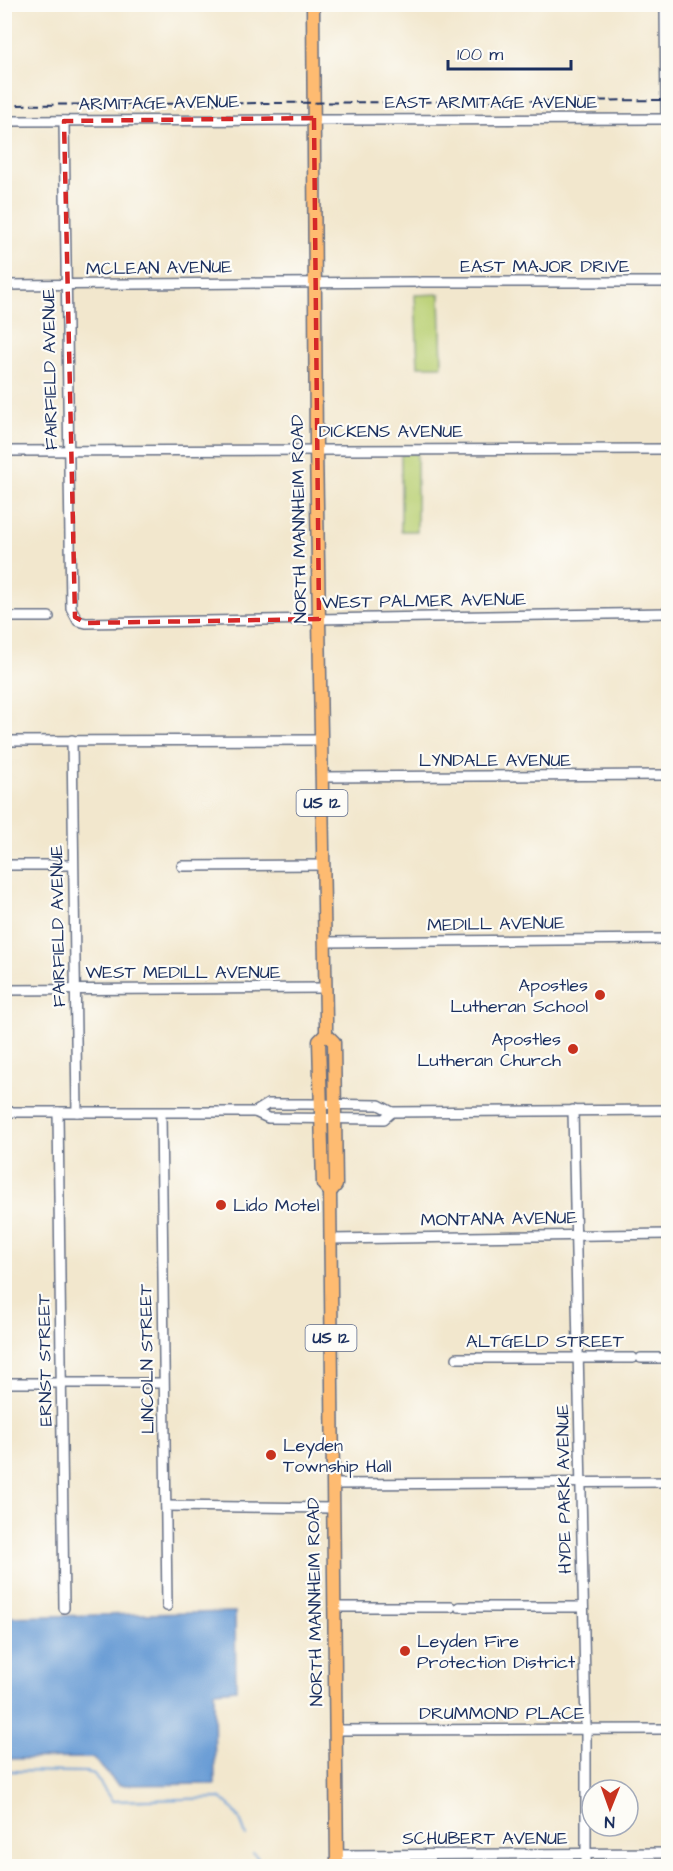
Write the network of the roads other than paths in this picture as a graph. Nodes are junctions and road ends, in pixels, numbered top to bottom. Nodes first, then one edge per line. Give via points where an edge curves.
1 (313, 4) edge
2 (665, 4) edge
3 (314, 118) junction
4 (667, 119) edge
5 (4, 121) edge
6 (64, 121) junction
7 (669, 282) edge
8 (315, 283) junction
9 (4, 285) edge
10 (66, 285) junction
11 (316, 448) junction
12 (669, 449) edge
13 (4, 450) edge
14 (68, 450) junction
15 (669, 613) edge
16 (4, 617) edge
17 (49, 617) dead end
18 (75, 617) joint
19 (319, 619) junction
20 (72, 740) junction
21 (321, 740) junction
22 (4, 741) edge
23 (669, 775) edge
24 (322, 777) junction
25 (4, 865) edge
26 (73, 865) junction
27 (323, 865) junction
28 (182, 866) dead end
29 (669, 939) edge
30 (325, 942) junction
31 (326, 988) junction
32 (75, 989) junction
33 (4, 990) edge
34 (327, 1034) junction
35 (320, 1104) junction
36 (335, 1104) junction
37 (573, 1110) junction
38 (669, 1110) edge
39 (4, 1112) edge
40 (58, 1112) junction
41 (77, 1112) junction
42 (255, 1112) junction
43 (392, 1112) junction
44 (161, 1113) junction
45 (320, 1118) junction
46 (335, 1118) junction
47 (330, 1192) junction
48 (576, 1234) junction
49 (669, 1234) edge
50 (330, 1239) junction
51 (457, 1358) dead end
52 (578, 1358) junction
53 (669, 1358) edge
54 (4, 1383) edge
55 (62, 1383) junction
56 (163, 1383) junction
57 (580, 1482) junction
58 (669, 1482) edge
59 (332, 1484) junction
60 (166, 1506) junction
61 (332, 1508) junction
62 (167, 1606) dead end
63 (334, 1607) junction
64 (584, 1607) junction
65 (64, 1608) dead end
66 (586, 1729) junction
67 (669, 1729) edge
68 (335, 1730) junction
69 (669, 1853) edge
70 (585, 1854) junction
71 (337, 1861) edge
72 (586, 1866) edge

1 - 3 main road, NORTH MANNHEIM ROAD / US 12
2 - 4 street
3 - 4 street, EAST ARMITAGE AVENUE
3 - 6 street, ARMITAGE AVENUE
3 - 8 main road, NORTH MANNHEIM ROAD / US 12
5 - 6 street, ARMITAGE AVENUE
6 - 10 street, FAIRFIELD AVENUE
7 - 8 street, EAST MAJOR DRIVE
8 - 10 street, MCLEAN AVENUE
8 - 11 main road, NORTH MANNHEIM ROAD / US 12
9 - 10 street, MCLEAN AVENUE
10 - 14 street, FAIRFIELD AVENUE
11 - 12 street, DICKENS AVENUE
11 - 14 street, DICKENS AVENUE
11 - 19 main road, NORTH MANNHEIM ROAD / US 12
13 - 14 street, DICKENS AVENUE
14 - 18 street, FAIRFIELD AVENUE via 71,608
15 - 19 street, WEST PALMER AVENUE
16 - 17 street
18 - 19 street, WEST PALMER AVENUE via 86,623
19 - 21 main road, NORTH MANNHEIM ROAD / US 12
20 - 21 street
20 - 22 street
20 - 26 street, FAIRFIELD AVENUE
21 - 24 main road, NORTH MANNHEIM ROAD / US 12
23 - 24 street, LYNDALE AVENUE
24 - 27 main road, NORTH MANNHEIM ROAD / US 12
25 - 26 street
26 - 32 street, FAIRFIELD AVENUE
27 - 28 street
27 - 30 main road, NORTH MANNHEIM ROAD / US 12
29 - 30 street, MEDILL AVENUE
30 - 31 main road, NORTH MANNHEIM ROAD / US 12
31 - 32 street, WEST MEDILL AVENUE
31 - 34 main road, NORTH MANNHEIM ROAD / US 12
32 - 33 street, WEST MEDILL AVENUE
32 - 41 street, FAIRFIELD AVENUE
34 - 35 main road, NORTH MANNHEIM ROAD / US 12 via 319,1041
34 - 36 main road, NORTH MANNHEIM ROAD / US 12 via 334,1042
35 - 36 street
35 - 42 street via 268,1104
35 - 45 main road, NORTH MANNHEIM ROAD / US 12
36 - 43 street via 379,1105
36 - 46 main road, NORTH MANNHEIM ROAD / US 12
37 - 38 street
37 - 43 street
37 - 48 street, HYDE PARK AVENUE
39 - 40 street
40 - 41 street
40 - 55 street, ERNST STREET
41 - 44 street
42 - 44 street
42 - 45 street via 268,1118
43 - 46 street via 384,1119
44 - 56 street, LINCOLN STREET
45 - 46 street
45 - 47 main road, NORTH MANNHEIM ROAD / US 12 via 323,1184
46 - 47 main road, NORTH MANNHEIM ROAD / US 12 via 336,1185
47 - 50 main road, NORTH MANNHEIM ROAD / US 12
48 - 49 street, MONTANA AVENUE
48 - 50 street, MONTANA AVENUE
48 - 52 street, HYDE PARK AVENUE
50 - 59 main road, NORTH MANNHEIM ROAD / US 12
51 - 52 street, ALTGELD STREET
52 - 53 street, ALTGELD STREET
52 - 57 street, HYDE PARK AVENUE
54 - 55 street
55 - 56 street
55 - 65 street, ERNST STREET
56 - 60 street, LINCOLN STREET
57 - 58 street
57 - 59 street
57 - 64 street, HYDE PARK AVENUE
59 - 61 main road, NORTH MANNHEIM ROAD / US 12
60 - 61 street
60 - 62 street, LINCOLN STREET
61 - 63 main road, NORTH MANNHEIM ROAD / US 12
63 - 64 street
63 - 68 main road, NORTH MANNHEIM ROAD / US 12
64 - 66 street, HYDE PARK AVENUE
66 - 67 street, DRUMMOND PLACE
66 - 68 street, DRUMMOND PLACE
66 - 70 street, HYDE PARK AVENUE
68 - 71 main road, NORTH MANNHEIM ROAD / US 12
69 - 70 street, SCHUBERT AVENUE
70 - 71 street, SCHUBERT AVENUE
70 - 72 street, HYDE PARK AVENUE

